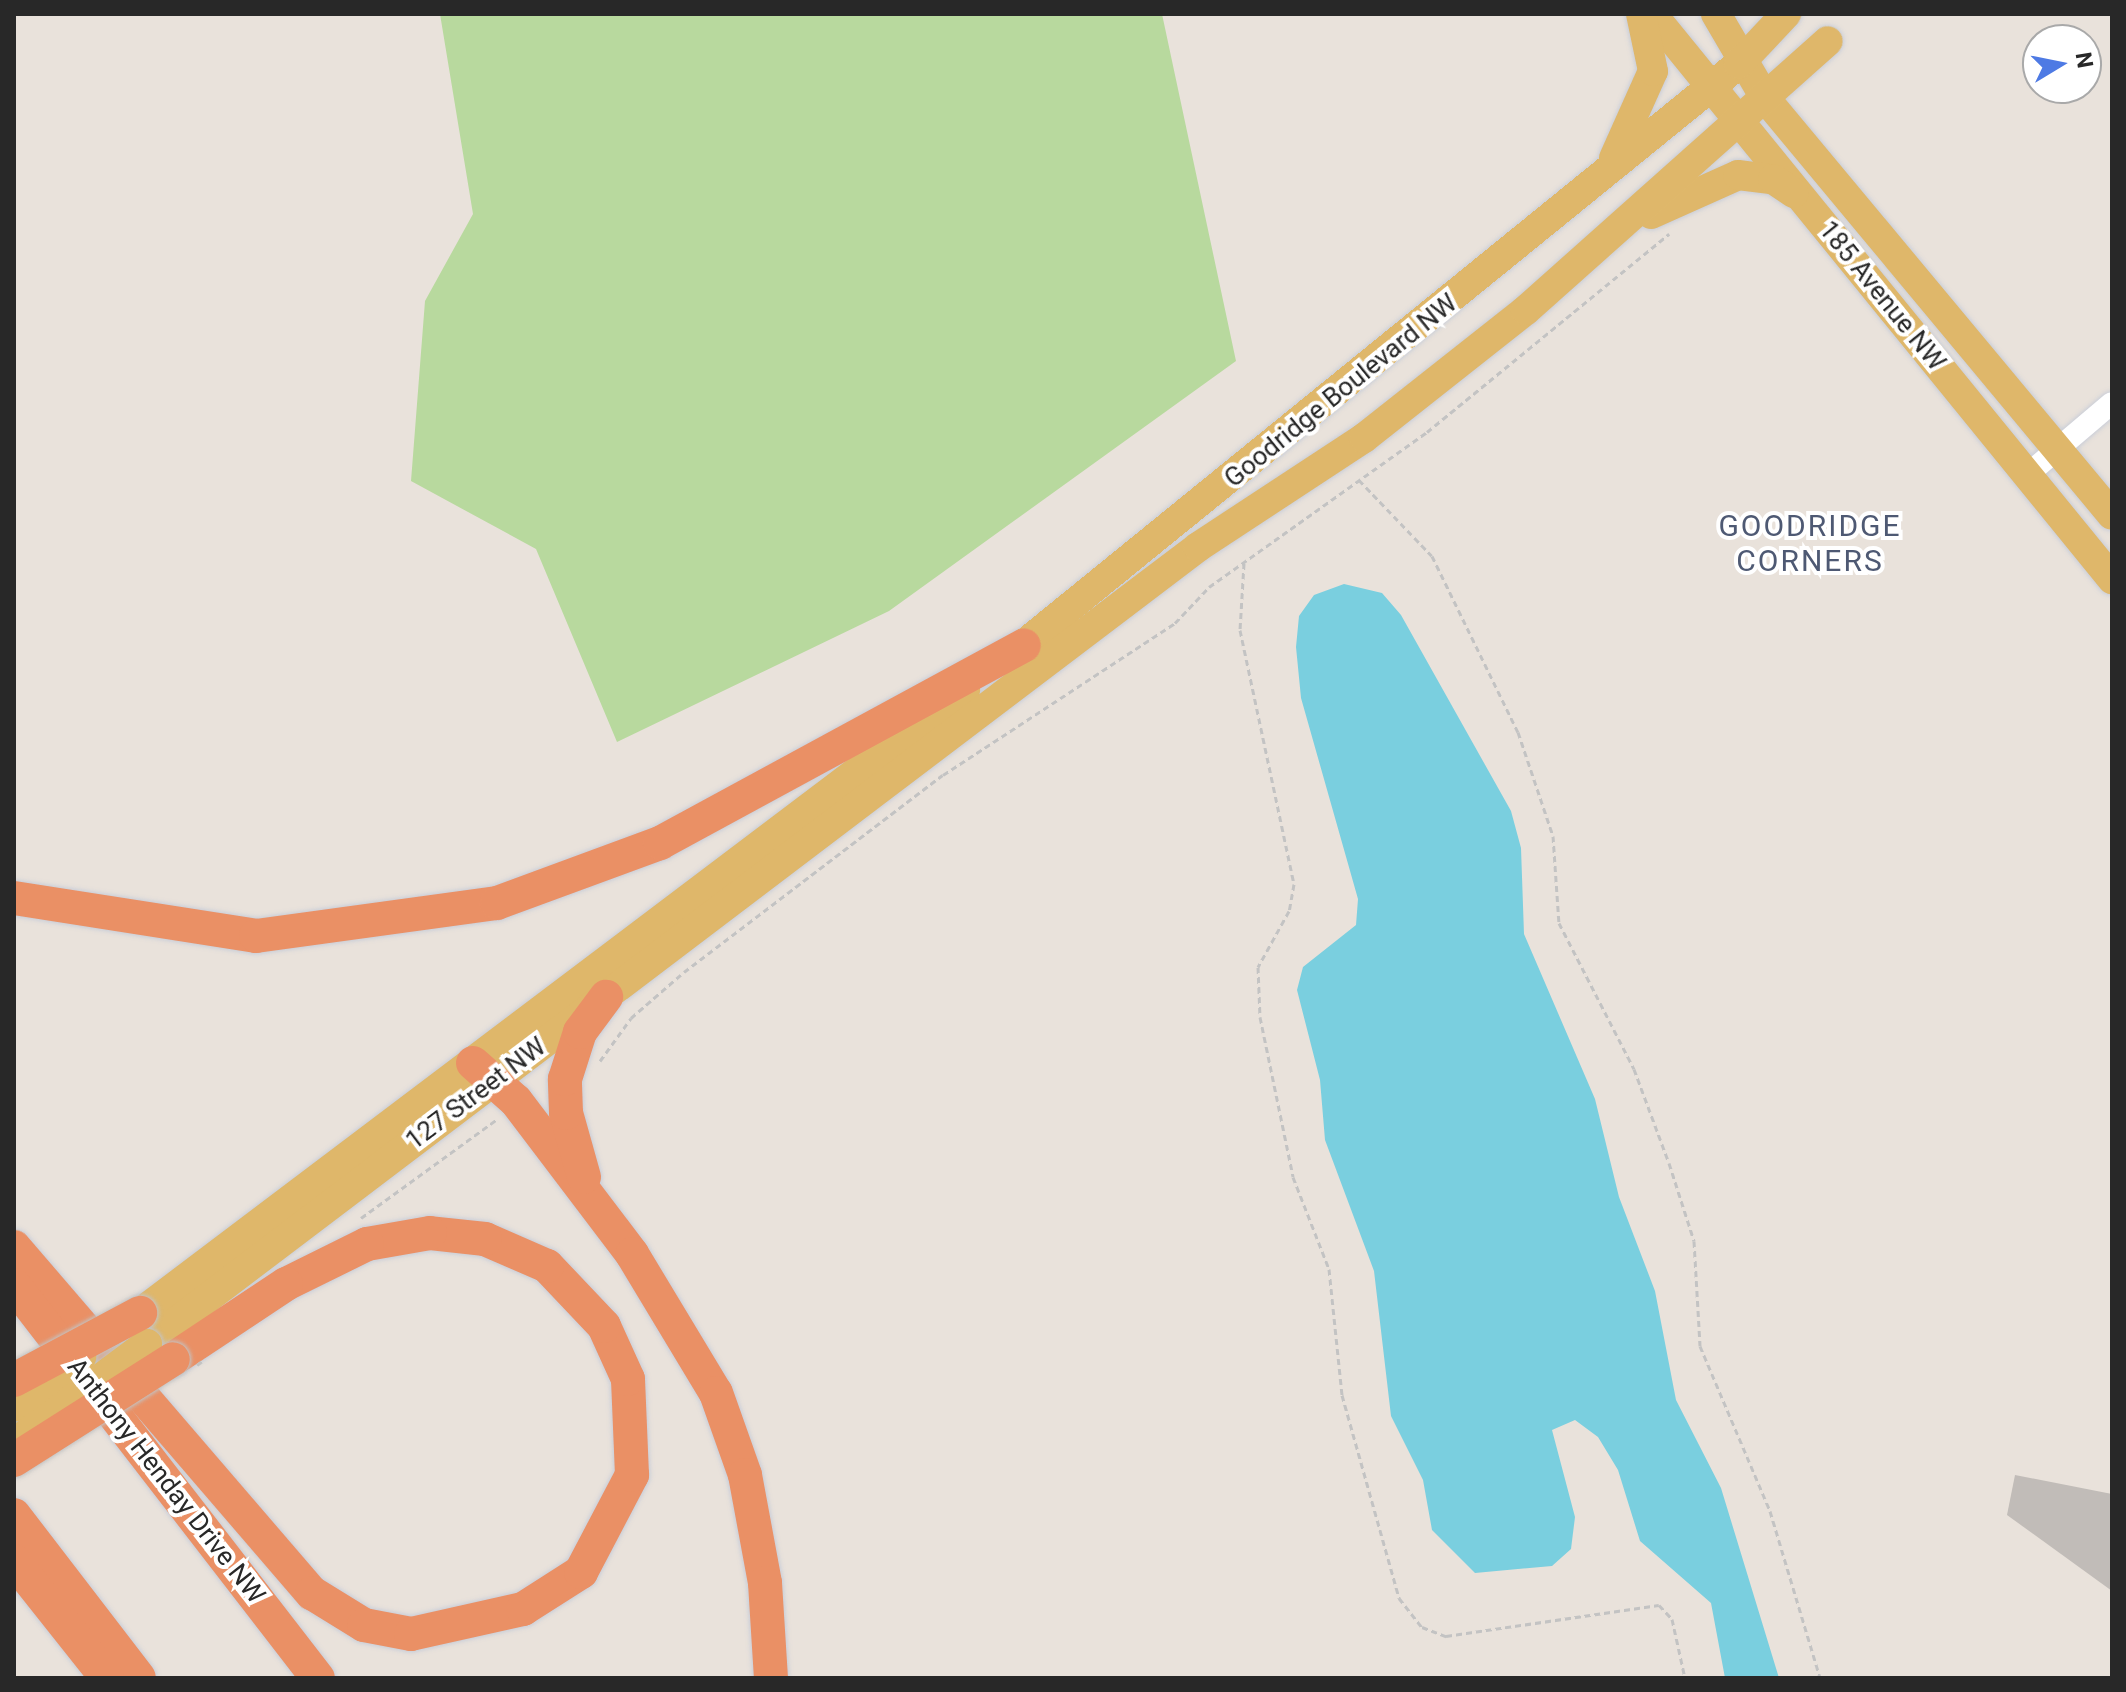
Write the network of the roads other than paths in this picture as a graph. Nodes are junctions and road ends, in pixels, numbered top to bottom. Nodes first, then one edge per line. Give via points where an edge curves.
1 (1641, 14) edge
2 (1652, 14) edge
3 (1716, 14) edge
4 (1786, 14) edge
5 (1828, 41) dead end
6 (1739, 64) junction
7 (1710, 83) junction
8 (1765, 98) junction
9 (1739, 120) junction
10 (1607, 172) junction
11 (1805, 201) junction
12 (1526, 310) junction
13 (2112, 403) edge
14 (2057, 450) junction
15 (2027, 475) junction
16 (2112, 515) edge
17 (2112, 579) edge
18 (1024, 645) junction
19 (940, 747) joint
20 (883, 753) joint
21 (14, 898) edge
22 (606, 997) junction
23 (495, 1081) junction
24 (589, 1196) junction
25 (14, 1247) edge
26 (14, 1285) edge
27 (166, 1344) junction
28 (14, 1380) edge
29 (14, 1407) edge
30 (14, 1443) edge
31 (14, 1460) edge
32 (14, 1515) edge
33 (14, 1561) edge
34 (107, 1678) edge
35 (139, 1678) edge
36 (318, 1678) edge
37 (771, 1678) edge

1 - 10 main road via 1653,71
2 - 7 main road, 185 Avenue NW
3 - 6 main road, 185 Avenue NW
4 - 6 main road, Goodridge Boulevard NW
5 - 8 main road, Goodridge Boulevard NW
6 - 7 main road, Goodridge Boulevard NW
6 - 8 main road, 185 Avenue NW
7 - 9 main road, 185 Avenue NW
7 - 10 main road, Goodridge Boulevard NW
8 - 9 main road, Goodridge Boulevard NW
8 - 14 main road, 185 Avenue NW
9 - 11 main road, 185 Avenue NW
9 - 12 main road, Goodridge Boulevard NW
10 - 18 main road, Goodridge Boulevard NW
11 - 12 main road via 1752,175 1698,188 1651,214
11 - 15 main road, 185 Avenue NW
12 - 19 main road, Goodridge Boulevard NW via 1364,438 1198,547
13 - 14 street
14 - 15 street
14 - 16 main road, 185 Avenue NW
15 - 17 main road, 185 Avenue NW
18 - 20 main road, Goodridge Boulevard NW
18 - 21 highway via 660,843 497,903 256,936
19 - 22 main road, 127 Street NW
20 - 23 main road, 127 Street NW
22 - 23 main road, 127 Street NW
22 - 24 highway via 580,1032 565,1079 566,1113
23 - 24 highway
23 - 27 main road, 127 Street NW
24 - 37 highway via 716,1393 745,1475 765,1583
25 - 27 highway via 312,1593 364,1625 411,1634 523,1609 581,1572 632,1475 633,1410 616,1350 570,1284 517,1251 430,1233 367,1244
26 - 36 highway, Anthony Henday Drive NW
27 - 28 highway, bridge
27 - 29 main road, 127 Street NW, bridge
27 - 30 main road, 127 Street NW, bridge
27 - 31 highway, bridge
32 - 35 highway
33 - 34 highway

